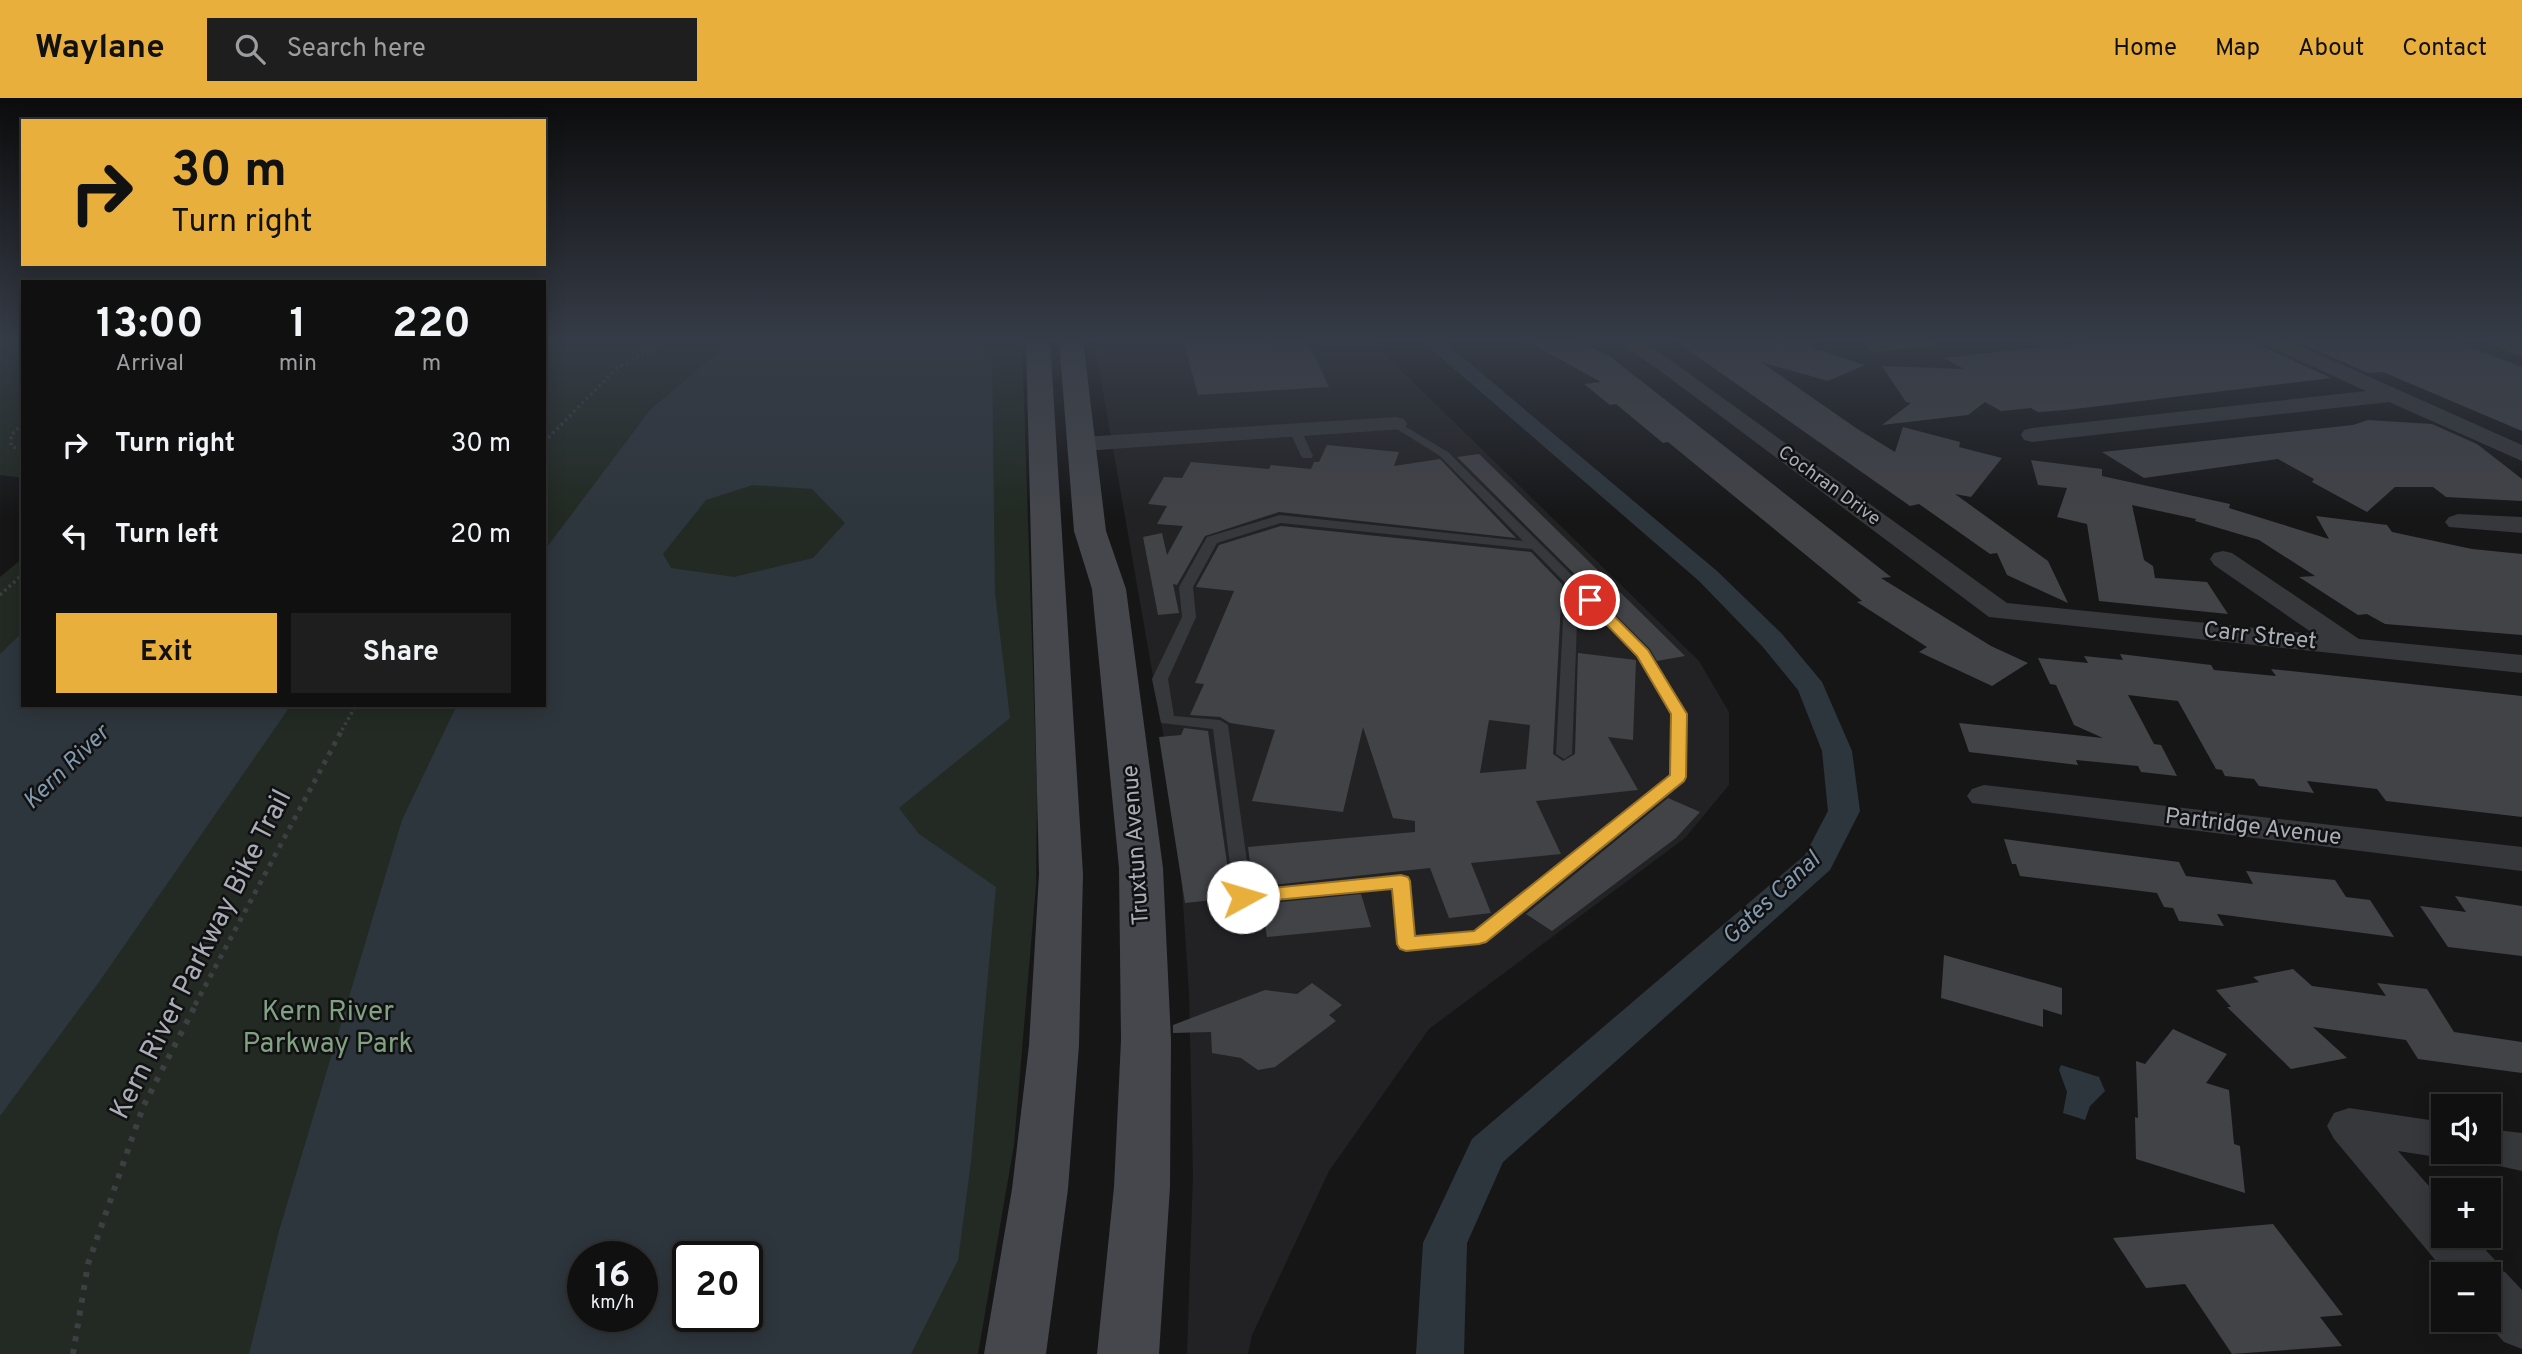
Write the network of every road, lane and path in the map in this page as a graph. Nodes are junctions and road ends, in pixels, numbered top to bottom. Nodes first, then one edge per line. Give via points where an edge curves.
1 (587, 399) edge
2 (1042, 399) edge
3 (1049, 399) edge
4 (1077, 399) edge
5 (1710, 399) edge
6 (2359, 399) edge
7 (2399, 399) edge
8 (1396, 424) joint
9 (21, 426) edge
10 (1295, 430) junction
11 (2032, 435) dead end
12 (546, 440) edge
13 (1082, 444) junction
14 (21, 450) edge
15 (2522, 454) edge
16 (1307, 456) dead end
17 (1045, 500) junction
18 (2458, 522) dead end
19 (2522, 525) edge
20 (1536, 546) junction
21 (2223, 559) dead end
22 (21, 576) edge
23 (1573, 583) junction
24 (0, 595) edge
25 (1999, 611) joint
26 (2351, 647) junction
27 (2522, 664) edge
28 (355, 707) edge
29 (1564, 754) dead end
30 (1984, 796) dead end
31 (2522, 859) edge
32 (2431, 1138) edge
33 (2501, 1149) edge
34 (2522, 1152) edge
35 (2431, 1221) edge
36 (2454, 1248) edge
37 (2467, 1262) edge
38 (2501, 1303) edge
39 (2522, 1326) edge
40 (74, 1354) edge
41 (1015, 1354) edge
42 (1128, 1354) edge

1 - 12 path
2 - 17 main road
3 - 13 main road via 1062,433
4 - 13 main road, Truxtun Avenue
5 - 25 street, Cochran Drive
6 - 11 street
7 - 15 street
8 - 10 street
8 - 20 lane via 1444,454
9 - 14 path via 11,435 11,446
10 - 13 street
10 - 16 lane
13 - 17 main road via 1063,459
13 - 42 main road, Truxtun Avenue via 1090,531 1109,589 1141,868 1146,1040 1142,1187
17 - 41 main road via 1061,874 1040,1189
18 - 19 street
20 - 23 lane
20 - 23 lane via 1280,519 1212,540 1186,587 1189,617 1160,678 1167,720 1220,725 1243,897 1401,881 1406,944 1479,937 1678,777 1679,714 1643,654
21 - 26 street
22 - 24 path
23 - 29 lane
25 - 26 street, Carr Street
26 - 27 street, Carr Street
28 - 40 path, Kern River Parkway Bike Trail via 144,1107 88,1264
30 - 31 street, Partridge Avenue
32 - 35 street via 2349,1126
33 - 34 street
36 - 37 street
38 - 39 street

